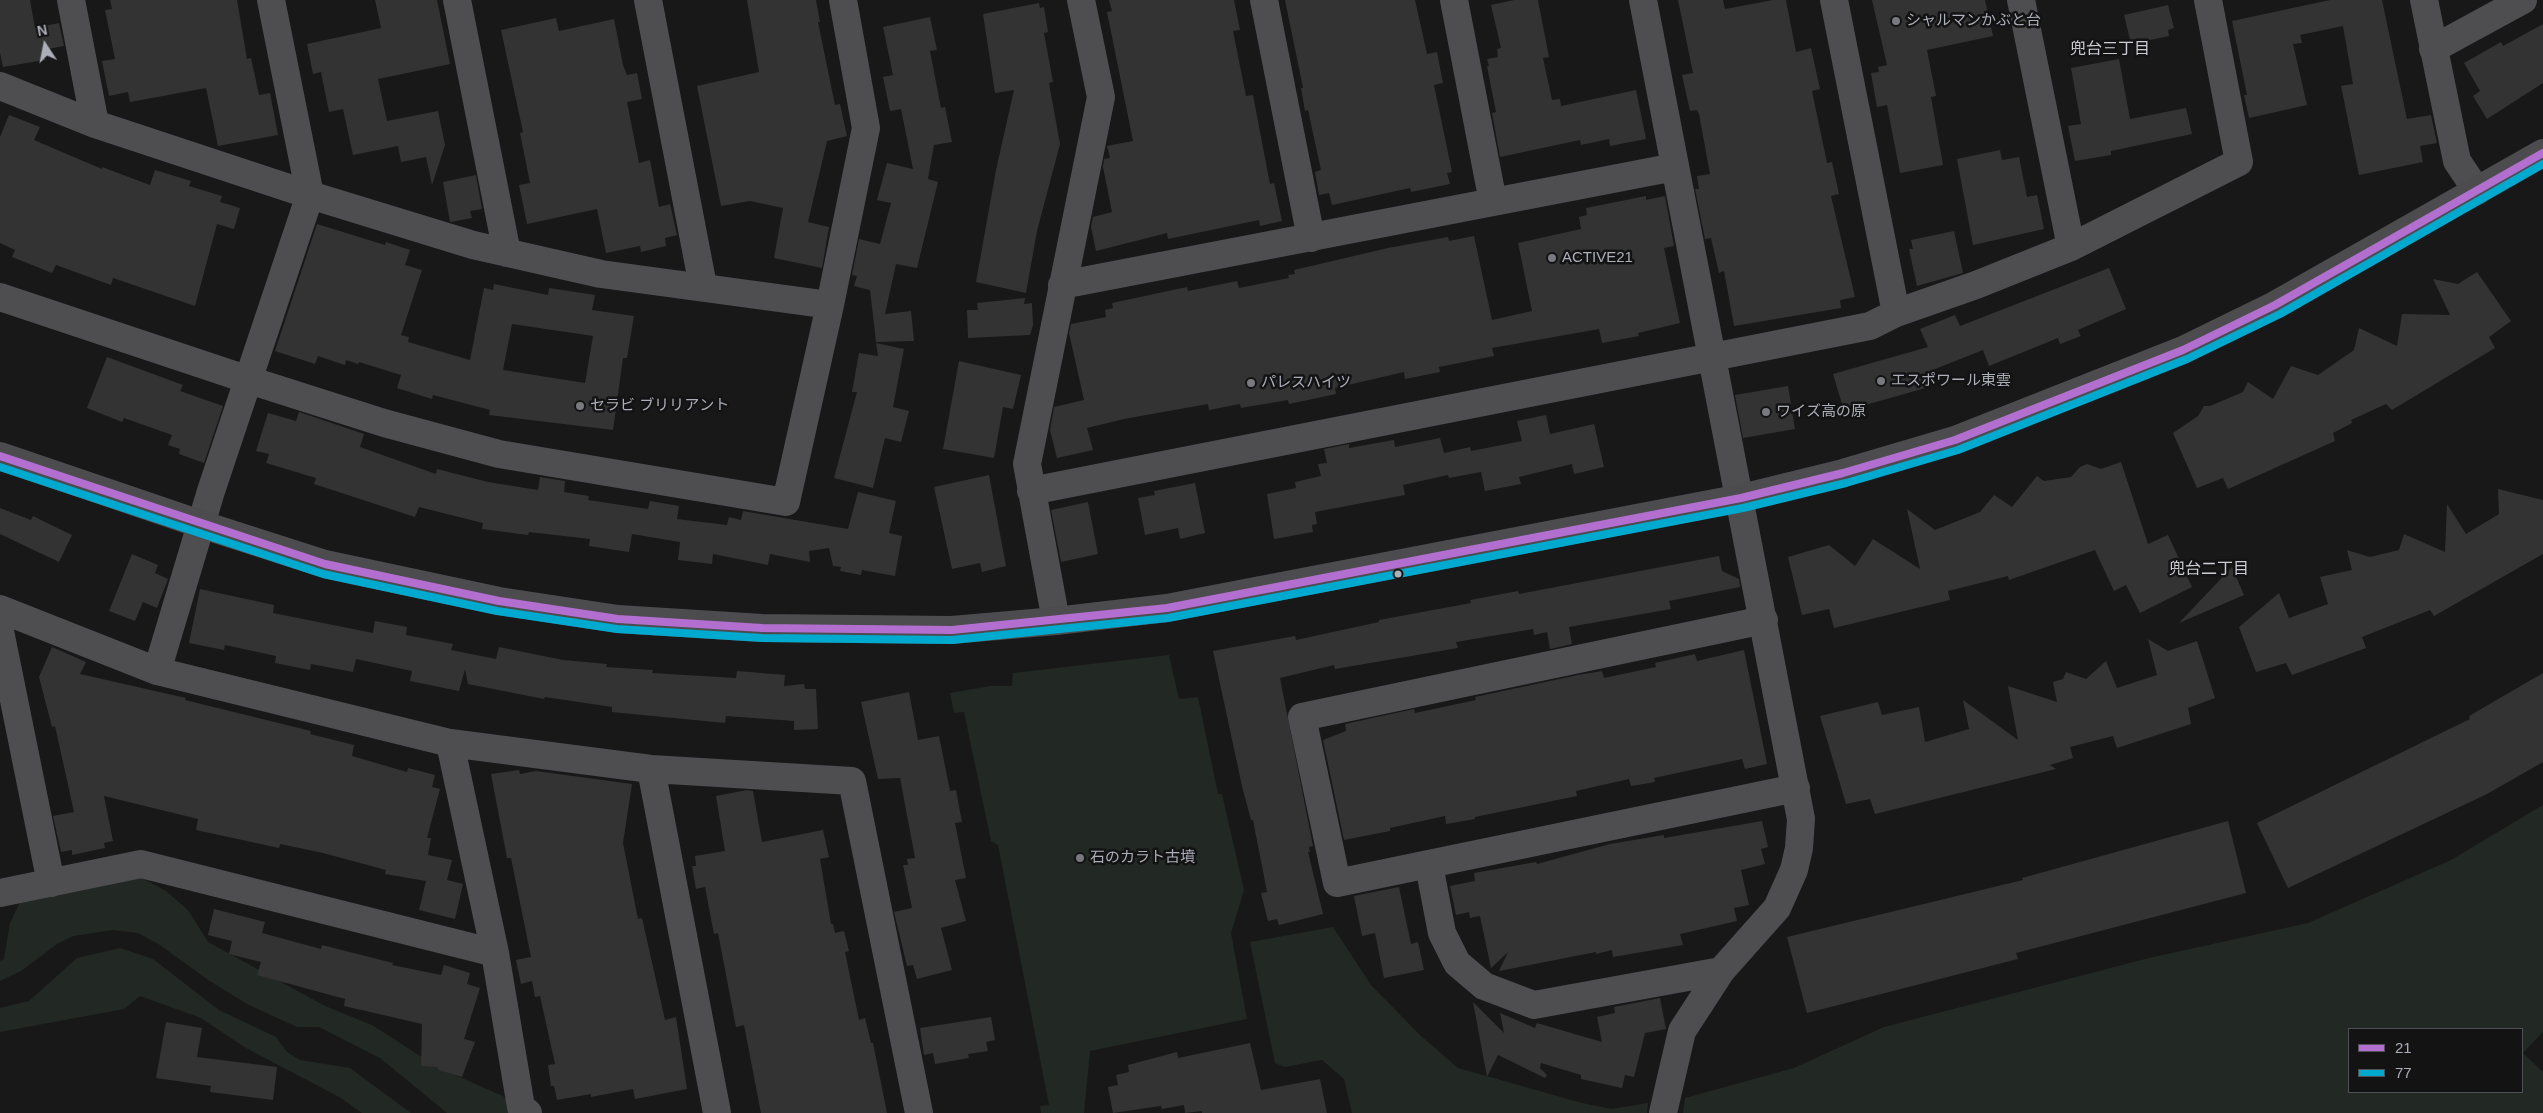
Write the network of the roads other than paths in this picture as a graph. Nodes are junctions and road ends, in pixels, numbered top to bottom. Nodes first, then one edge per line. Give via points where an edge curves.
1 (71, 0) edge
2 (271, 0) edge
3 (457, 0) edge
4 (648, 0) edge
5 (843, 0) edge
6 (1080, 0) edge
7 (1264, 0) edge
8 (1454, 0) edge
9 (1643, 0) edge
10 (1834, 0) edge
11 (2021, 0) edge
12 (2208, 0) edge
13 (2424, 0) edge
14 (2523, 0) edge
15 (2433, 49) junction
16 (0, 86) edge
17 (95, 124) junction
18 (2543, 153) edge
19 (1675, 167) junction
20 (2477, 191) junction
21 (310, 195) junction
22 (1493, 202) junction
23 (1310, 238) junction
24 (2071, 247) junction
25 (507, 254) junction
26 (1062, 285) junction
27 (704, 286) junction
28 (0, 297) edge
29 (830, 305) junction
30 (1896, 313) junction
31 (1712, 359) junction
32 (249, 380) junction
33 (0, 456) edge
34 (1032, 491) junction
35 (1741, 498) junction
36 (200, 524) junction
37 (0, 609) edge
38 (1764, 620) junction
39 (1056, 621) junction
40 (0, 631) edge
41 (157, 671) junction
42 (450, 744) junction
43 (651, 769) junction
44 (1796, 788) junction
45 (1429, 865) junction
46 (50, 883) junction
47 (0, 893) edge
48 (495, 953) junction
49 (1721, 971) junction
50 (528, 1113) edge
51 (717, 1113) edge
52 (919, 1113) edge
53 (1663, 1113) edge

1 - 17 street
2 - 21 street
3 - 25 street
4 - 27 street
5 - 29 street via 866,128
6 - 26 street via 1101,96
7 - 23 street
8 - 22 street
9 - 19 street
10 - 30 street
11 - 24 street
12 - 24 street via 2240,162
13 - 15 street
14 - 15 street
15 - 20 street via 2457,161
16 - 17 street
17 - 21 street
18 - 20 main road
19 - 22 street
19 - 31 street
20 - 35 main road via 2275,305 2183,350 1955,440 1843,473
21 - 25 street
21 - 32 street
22 - 23 street
23 - 26 street
24 - 30 street
25 - 27 street via 601,274
26 - 34 street via 1027,464
27 - 29 street
28 - 32 street
29 - 32 street via 786,502 499,454 384,423
30 - 31 street via 1870,326
31 - 34 street
31 - 35 street
32 - 36 street
33 - 36 main road
34 - 39 street
35 - 38 street
35 - 39 main road via 1167,608
36 - 39 main road via 325,564 499,601 618,619 762,628 943,630
36 - 41 street
37 - 41 street
38 - 44 street
38 - 45 street via 1302,716 1337,882
40 - 46 street
41 - 42 street
42 - 43 street
42 - 48 street
43 - 51 street
43 - 52 street via 852,781
44 - 45 street
44 - 49 street via 1801,833 1794,870 1786,890 1777,908
45 - 49 street via 1442,933 1457,963 1484,986 1534,1005
46 - 47 street
46 - 48 street via 141,864
48 - 50 street via 521,1107
49 - 53 street via 1682,1031

